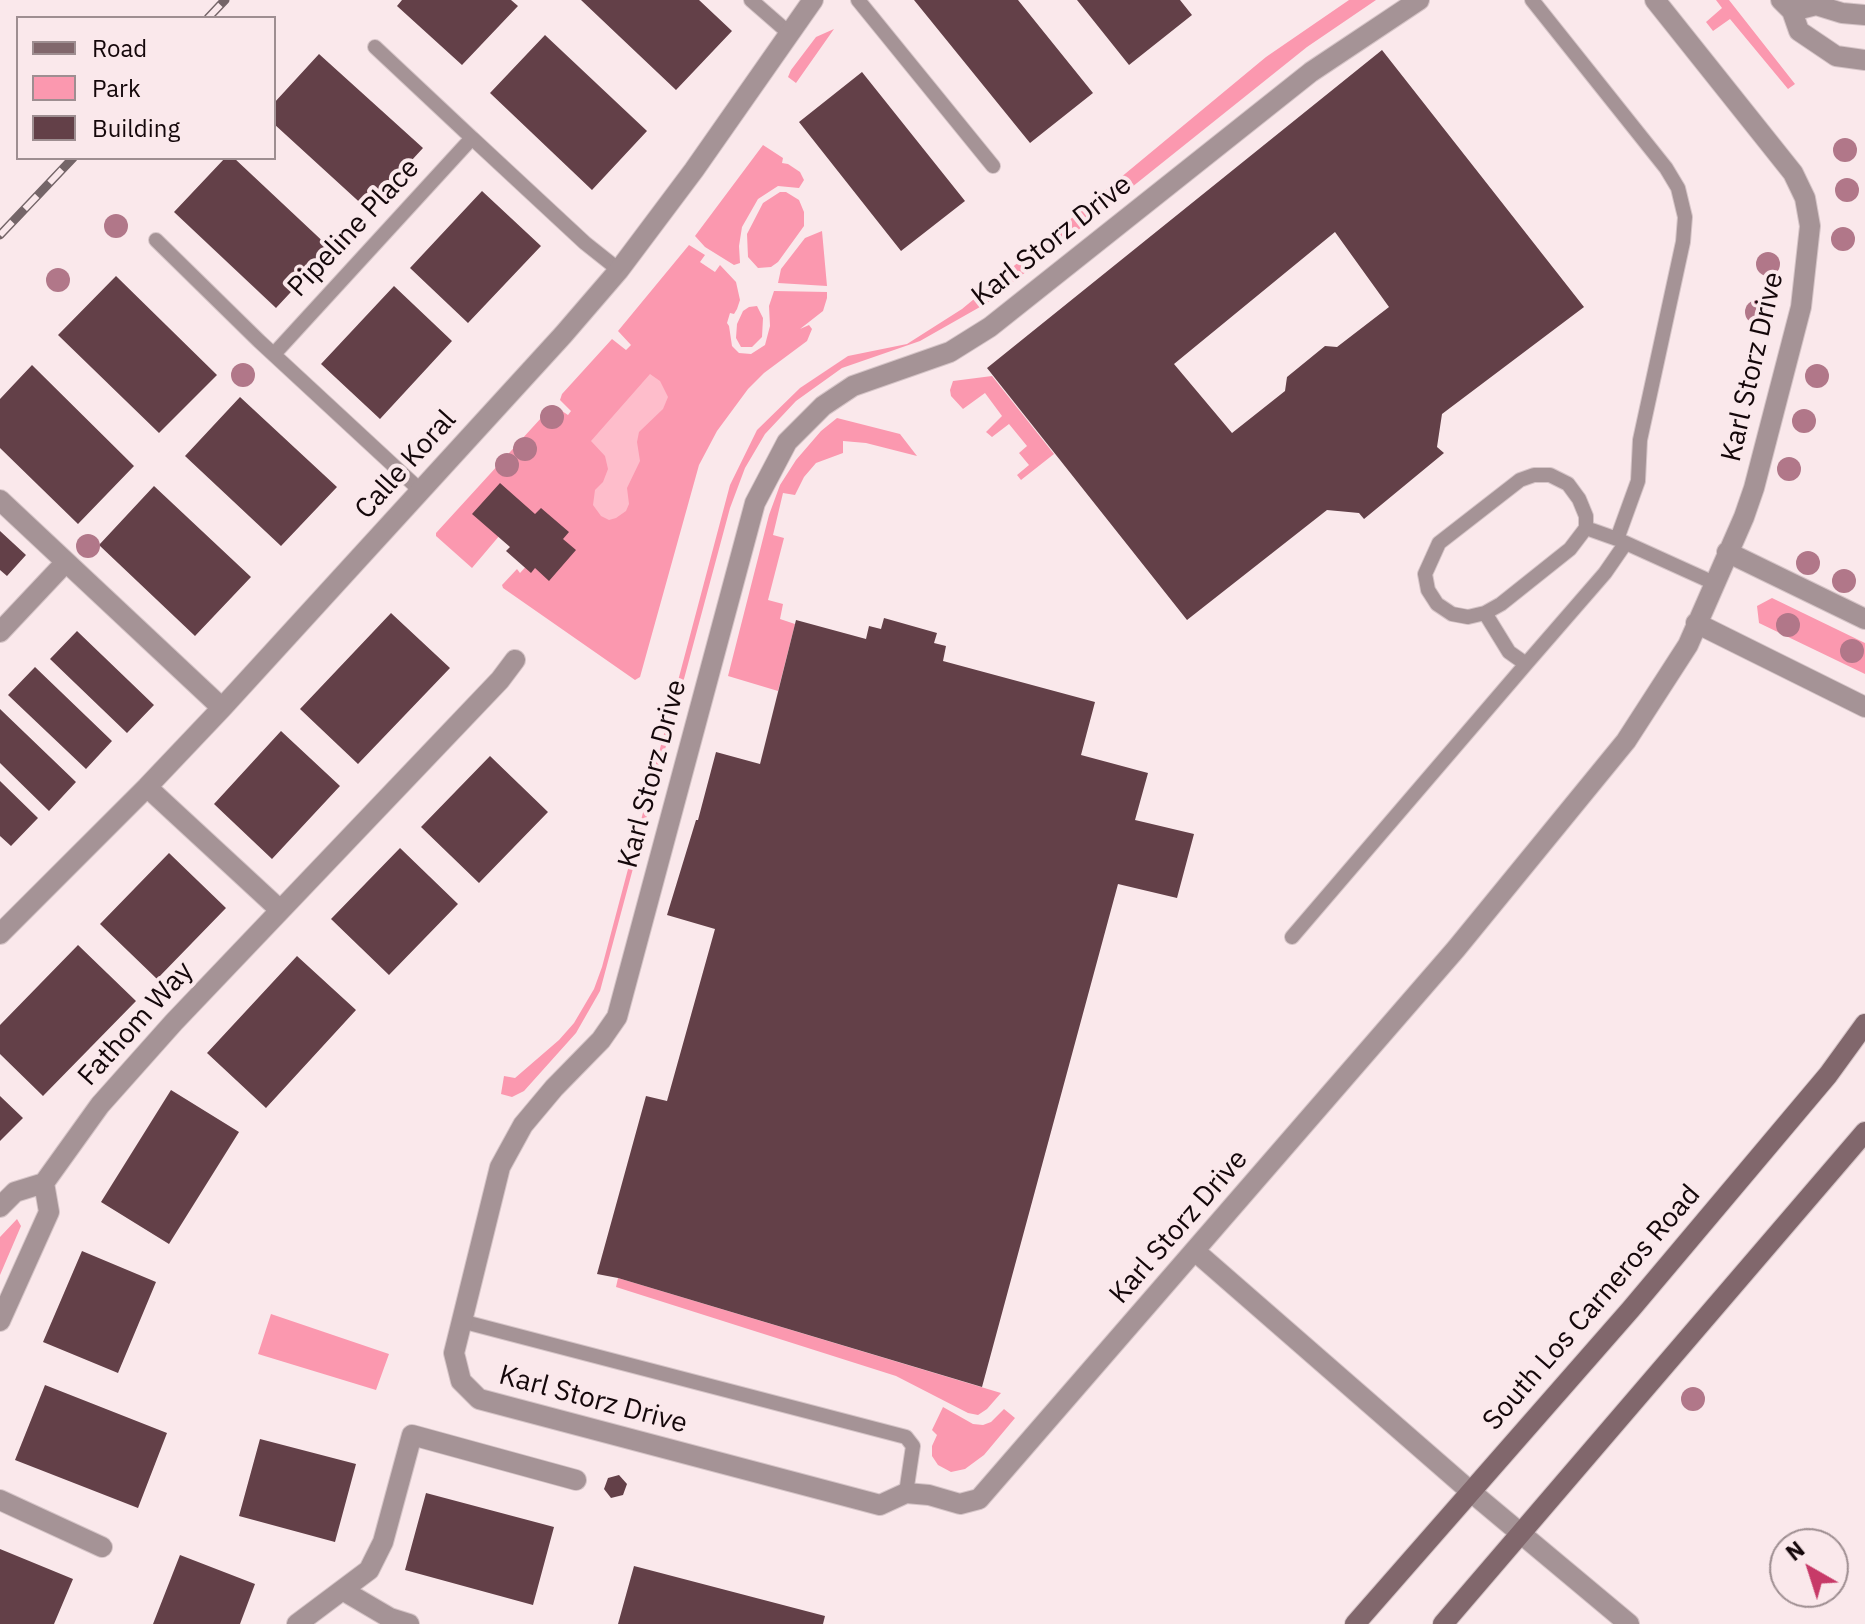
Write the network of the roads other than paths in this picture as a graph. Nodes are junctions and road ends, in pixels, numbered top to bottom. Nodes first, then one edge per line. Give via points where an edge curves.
1 (751, 0) edge
2 (813, 0) edge
3 (858, 0) edge
4 (1419, 0) edge
5 (1532, 0) edge
6 (1655, 0) edge
7 (1787, 6) edge
8 (1865, 15) edge
9 (790, 34) junction
10 (375, 47) dead end
11 (1865, 60) edge
12 (472, 138) junction
13 (993, 166) dead end
14 (156, 240) dead end
15 (619, 270) junction
16 (274, 354) junction
17 (421, 491) junction
18 (0, 500) edge
19 (1586, 528) junction
20 (1621, 541) junction
21 (1727, 552) junction
22 (65, 563) junction
23 (1714, 583) junction
24 (1485, 613) junction
25 (1865, 619) edge
26 (1696, 623) junction
27 (0, 632) edge
28 (515, 660) dead end
29 (1526, 664) junction
30 (1865, 707) edge
31 (222, 708) junction
32 (147, 787) junction
33 (279, 909) junction
34 (0, 934) edge
35 (1292, 937) dead end
36 (1865, 1024) edge
37 (1865, 1132) edge
38 (44, 1183) junction
39 (0, 1207) edge
40 (1196, 1252) junction
41 (0, 1321) edge
42 (461, 1321) junction
43 (576, 1480) dead end
44 (1470, 1491) junction
45 (906, 1493) junction
46 (0, 1500) edge
47 (1521, 1534) junction
48 (102, 1547) dead end
49 (344, 1591) junction
50 (297, 1624) edge
51 (409, 1624) edge
52 (1355, 1624) edge
53 (1443, 1624) edge
54 (1629, 1624) edge

1 - 9 lane
2 - 9 street, Calle Koral
3 - 13 lane
4 - 42 street, Karl Storz Drive via 1311,72 990,327 950,352 853,386 823,406 787,442 755,503 617,1017 523,1125 500,1167
5 - 20 lane via 1666,168 1685,217 1640,440 1638,481
6 - 21 street, Karl Storz Drive via 1793,173 1810,226 1797,322 1754,488
7 - 8 street via 1816,5
7 - 11 street via 1799,31 1836,56
9 - 15 street, Calle Koral
10 - 12 lane
12 - 15 lane
12 - 16 lane, Pipeline Place
14 - 16 lane
15 - 17 street, Calle Koral
16 - 17 lane
17 - 31 street, Calle Koral
18 - 22 street
19 - 20 lane
19 - 24 lane via 1570,549
19 - 24 lane via 1586,516 1568,484 1550,475 1534,475 1520,480 1439,543 1425,574 1437,604 1452,614
20 - 23 lane
20 - 29 lane via 1605,573
21 - 23 street, Karl Storz Drive
21 - 25 street
22 - 27 street
22 - 31 street
23 - 26 street, Karl Storz Drive
24 - 29 lane via 1509,652
26 - 30 street
26 - 40 street, Karl Storz Drive via 1688,645 1626,741
28 - 33 street, Fathom Way
29 - 35 lane
31 - 32 street, Calle Koral
32 - 33 street
32 - 34 street, Calle Koral
33 - 38 street, Fathom Way via 100,1105
36 - 44 main road, South Los Carneros Road via 1641,1297
37 - 47 main road
38 - 39 street via 15,1192
38 - 41 street via 49,1212
40 - 44 street
40 - 45 street, Karl Storz Drive via 979,1499 960,1504
42 - 45 lane via 906,1437 913,1446
42 - 45 street, Karl Storz Drive via 454,1353 461,1381 479,1399 880,1505
43 - 49 street via 412,1435 383,1542 369,1570
44 - 47 street
44 - 52 main road, South Los Carneros Road
46 - 48 street
47 - 53 main road
47 - 54 street
49 - 50 street
49 - 51 street

